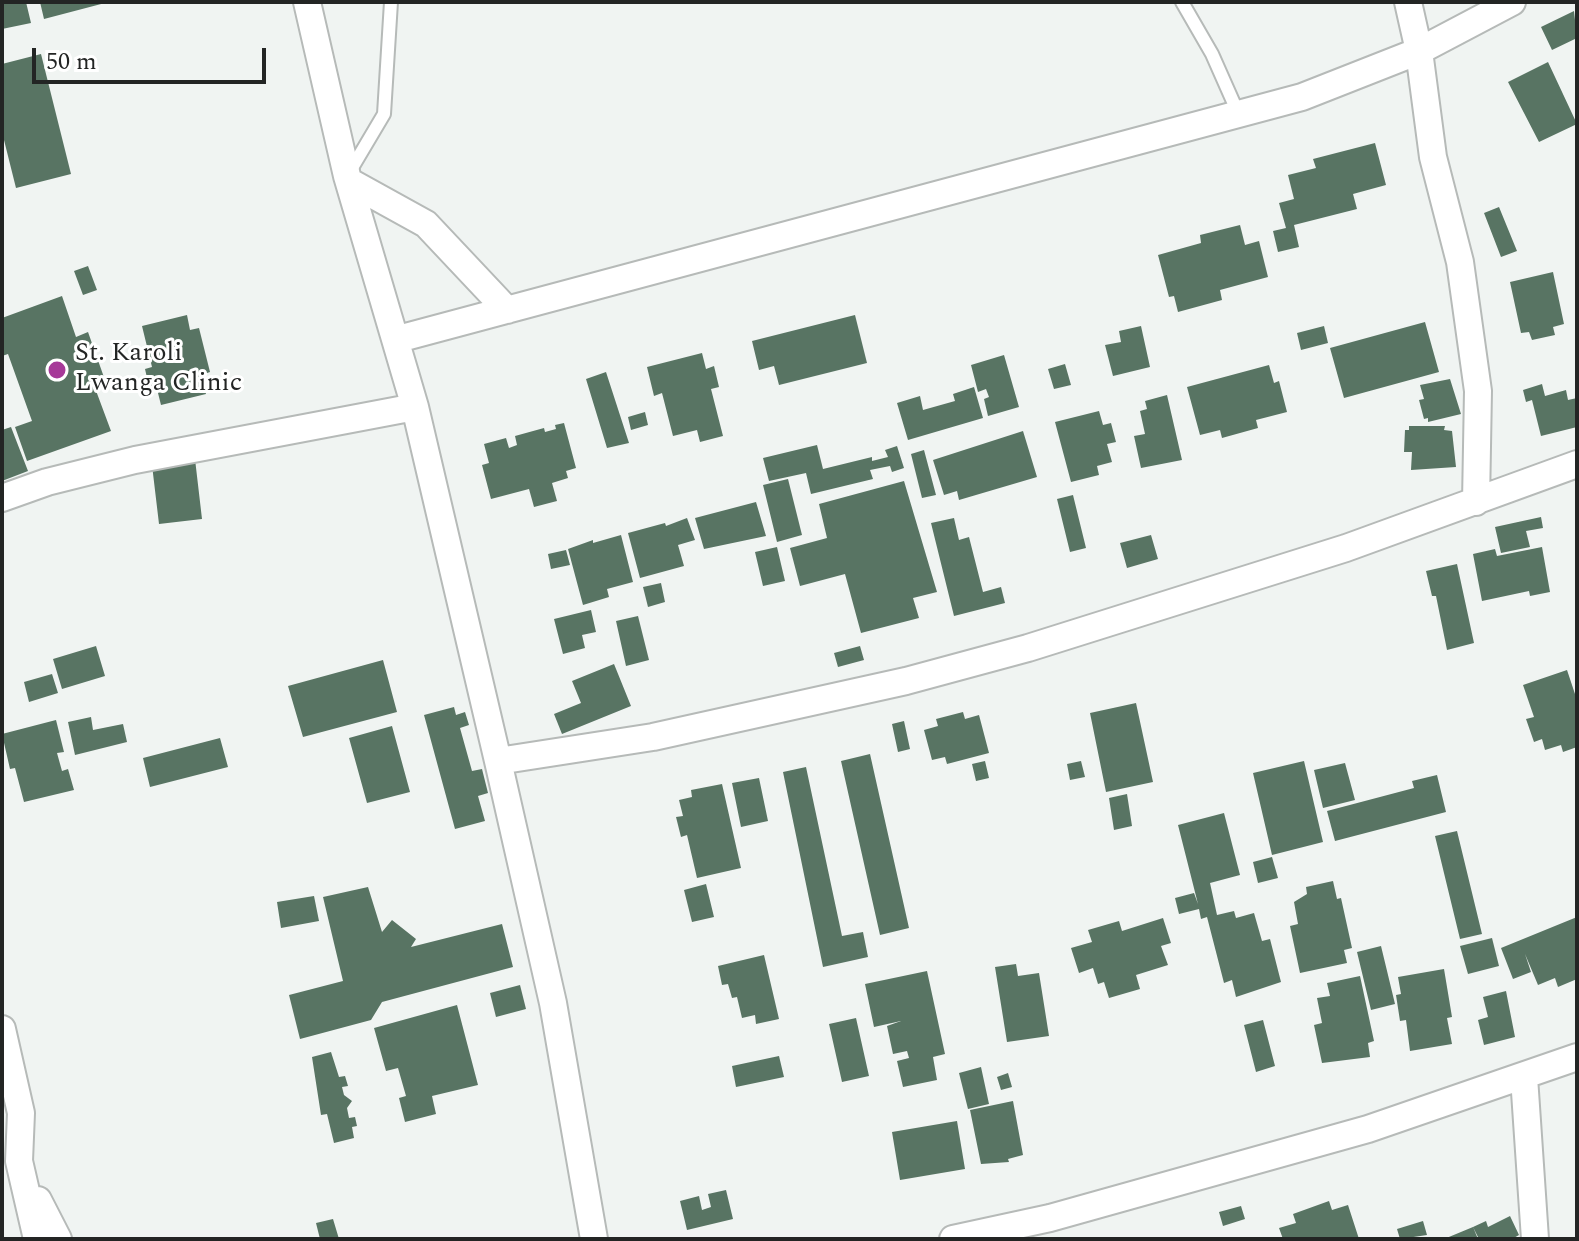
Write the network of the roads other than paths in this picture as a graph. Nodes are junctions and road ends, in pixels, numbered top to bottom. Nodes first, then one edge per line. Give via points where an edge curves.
1 (307, 2) edge
2 (391, 2) edge
3 (1182, 2) edge
4 (1408, 2) edge
5 (1512, 2) edge
6 (1419, 51) junction
7 (1239, 115) junction
8 (349, 179) junction
9 (507, 310) junction
10 (398, 339) junction
11 (415, 407) junction
12 (1577, 464) edge
13 (2, 498) edge
14 (1476, 502) junction
15 (498, 761) junction
16 (2, 1029) edge
17 (1577, 1057) edge
18 (1524, 1077) junction
19 (12, 1112) edge
20 (19, 1161) junction
21 (37, 1239) edge
22 (58, 1239) edge
23 (594, 1239) edge
24 (953, 1239) edge
25 (1535, 1239) edge

1 - 8 street
2 - 8 lane via 384,114
3 - 7 lane
4 - 6 street
5 - 6 street
6 - 7 street via 1302,97
6 - 14 street via 1433,157 1460,262 1478,391
7 - 9 street
8 - 9 street via 426,224
8 - 10 street
9 - 10 street
10 - 11 street
11 - 13 street via 135,460
11 - 15 street
12 - 14 street
14 - 15 street via 997,657 653,737
15 - 23 street via 553,1003
16 - 19 street
17 - 18 street
18 - 24 street via 1216,1173
18 - 25 street
19 - 20 street
20 - 21 street
20 - 22 street

